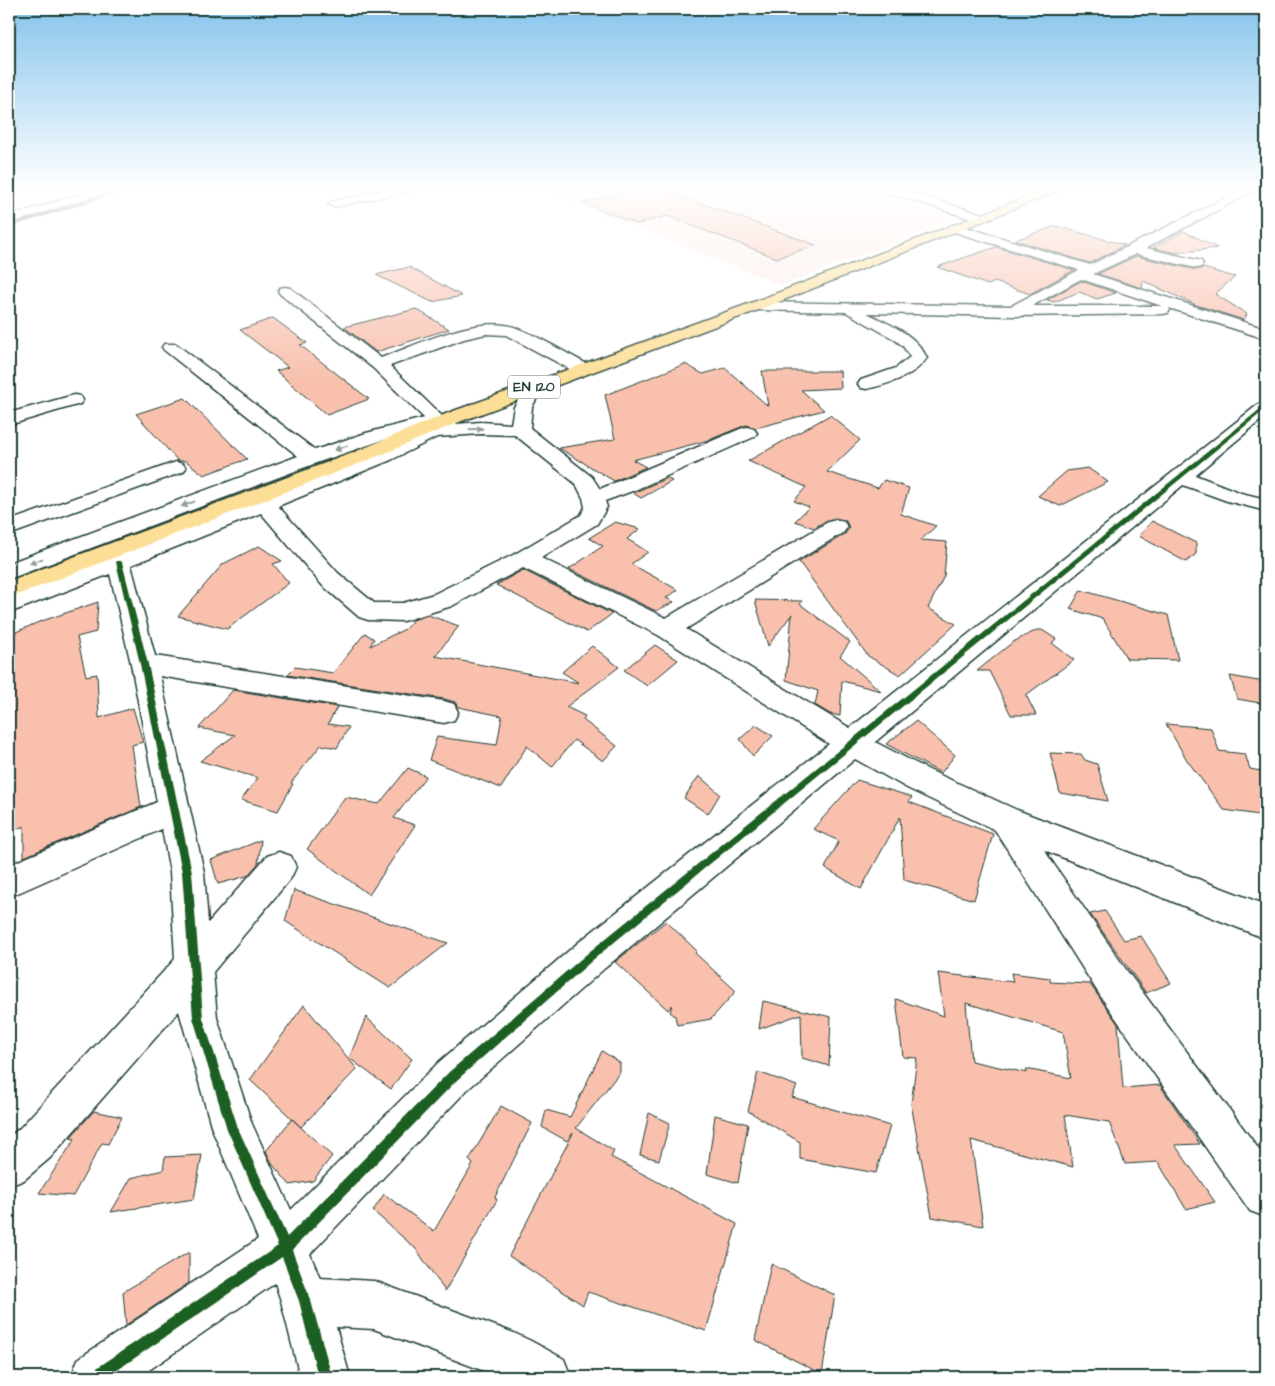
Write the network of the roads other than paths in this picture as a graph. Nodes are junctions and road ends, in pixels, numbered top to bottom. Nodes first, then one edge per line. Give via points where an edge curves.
1 (892, 253) edge
2 (1028, 253) edge
3 (1126, 253) edge
4 (1149, 253) edge
5 (1117, 257) junction
6 (1196, 264) dead end
7 (1172, 271) dead end
8 (1085, 272) junction
9 (285, 291) dead end
10 (756, 306) junction
11 (850, 309) junction
12 (1014, 311) junction
13 (1190, 311) junction
14 (1266, 334) edge
15 (170, 347) dead end
16 (379, 364) junction
17 (583, 369) junction
18 (867, 384) dead end
19 (534, 387) junction
20 (74, 400) dead end
21 (1266, 407) edge
22 (9, 420) edge
23 (441, 423) junction
24 (520, 430) junction
25 (747, 432) dead end
26 (312, 458) junction
27 (176, 468) dead end
28 (1180, 477) junction
29 (594, 498) junction
30 (265, 504) junction
31 (1266, 505) edge
32 (836, 527) dead end
33 (9, 528) edge
34 (523, 559) junction
35 (119, 562) junction
36 (9, 571) edge
37 (9, 590) edge
38 (9, 606) edge
39 (667, 629) junction
40 (144, 664) junction
41 (444, 712) dead end
42 (852, 744) junction
43 (174, 809) junction
44 (1006, 820) junction
45 (279, 867) dead end
46 (9, 881) edge
47 (1266, 922) edge
48 (194, 966) junction
49 (9, 1165) edge
50 (1266, 1195) edge
51 (285, 1248) junction
52 (305, 1301) junction
53 (96, 1377) edge
54 (325, 1377) edge
55 (546, 1377) edge

1 - 10 main road, EN 120
2 - 8 street
3 - 5 street
4 - 6 street
5 - 7 street
5 - 8 street
8 - 12 street
8 - 13 street
9 - 16 street
10 - 11 street
10 - 17 main road, EN 120
11 - 12 street
11 - 18 street via 907,341 916,349 919,358 898,372
12 - 13 street
13 - 14 street
15 - 26 street
16 - 17 street via 459,335 486,329 509,332
16 - 23 street
17 - 19 main road, EN 120
19 - 23 main road, EN 120
19 - 24 street via 523,407
20 - 22 street
21 - 28 street
23 -> 24 street
23 -> 26 street via 388,432
23 - 30 street via 384,456
23 - 37 main road, EN 120
24 - 29 street via 585,481
25 - 29 street
26 -> 36 street
27 - 33 street
28 - 31 street
28 - 42 street
29 - 34 street via 596,507 589,519
30 - 34 street via 330,579 368,611 403,612 443,600
30 - 35 street
32 - 39 street
34 - 39 street
35 - 38 street
35 - 40 street
39 - 42 street
40 - 41 street
40 - 43 street
42 - 44 street
42 - 51 street via 592,955 453,1076
43 - 46 street
43 - 48 street via 187,872
44 - 47 street
44 - 50 street via 1114,984
45 - 48 street
48 - 49 street via 35,1143
48 - 51 street via 198,1018 233,1129
51 - 52 street
51 - 53 street
52 - 54 street
52 - 55 street via 374,1305 514,1358

